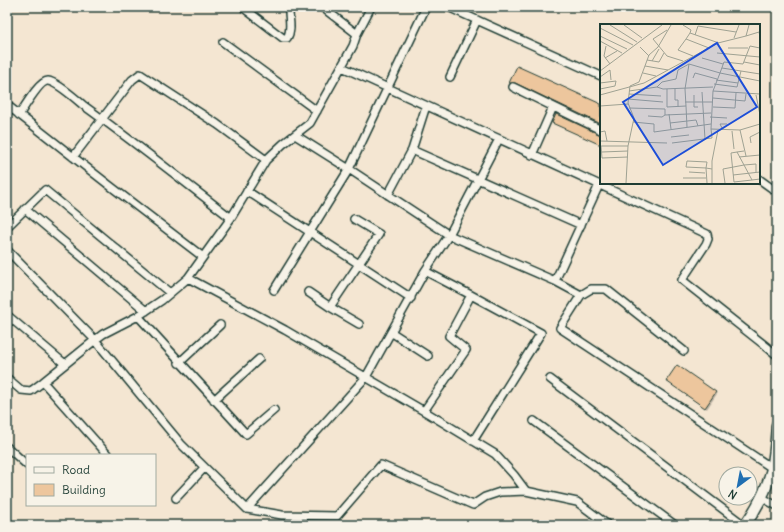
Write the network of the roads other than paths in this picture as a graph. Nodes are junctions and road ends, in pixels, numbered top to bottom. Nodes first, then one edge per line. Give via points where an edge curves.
1 (289, 7) edge
2 (322, 7) edge
3 (371, 7) edge
4 (426, 7) edge
5 (448, 7) edge
6 (245, 9) dead end
7 (477, 20) junction
8 (357, 34) junction
9 (223, 42) dead end
10 (342, 67) junction
11 (600, 76) edge
12 (450, 77) dead end
13 (513, 87) dead end
14 (387, 88) junction
15 (7, 105) edge
16 (426, 106) junction
17 (553, 107) junction
18 (317, 111) junction
19 (19, 115) junction
20 (103, 119) junction
21 (600, 130) edge
22 (295, 135) junction
23 (499, 139) junction
24 (412, 150) junction
25 (532, 154) junction
26 (73, 157) junction
27 (266, 160) junction
28 (349, 169) junction
29 (478, 180) junction
30 (760, 180) edge
31 (599, 185) junction
32 (248, 191) junction
33 (777, 192) edge
34 (388, 195) junction
35 (25, 209) junction
36 (231, 218) junction
37 (354, 219) dead end
38 (581, 225) junction
39 (7, 227) edge
40 (309, 231) junction
41 (449, 235) junction
42 (7, 250) edge
43 (203, 256) junction
44 (359, 264) junction
45 (425, 271) junction
46 (188, 278) junction
47 (555, 282) junction
48 (274, 290) dead end
49 (308, 292) dead end
50 (170, 293) junction
51 (471, 295) junction
52 (581, 295) junction
53 (411, 298) junction
54 (330, 307) junction
55 (146, 311) junction
56 (7, 315) edge
57 (138, 316) junction
58 (358, 324) dead end
59 (220, 325) dead end
60 (391, 332) junction
61 (95, 340) junction
62 (684, 351) dead end
63 (777, 355) edge
64 (428, 356) dead end
65 (259, 360) dead end
66 (179, 362) junction
67 (65, 364) junction
68 (366, 377) junction
69 (7, 378) edge
70 (550, 379) dead end
71 (43, 382) junction
72 (214, 400) junction
73 (274, 410) dead end
74 (424, 411) junction
75 (534, 421) dead end
76 (777, 425) edge
77 (472, 441) junction
78 (7, 446) edge
79 (107, 454) edge
80 (26, 464) edge
81 (204, 468) junction
82 (772, 468) junction
83 (526, 492) junction
84 (176, 498) dead end
85 (761, 498) junction
86 (777, 506) edge
87 (247, 509) junction
88 (608, 525) edge
89 (675, 525) edge
90 (744, 525) edge

1 - 6 street via 290,29 287,38 283,38
2 - 8 street
3 - 8 street
4 - 14 street
5 - 7 street
7 - 11 street
7 - 12 street
8 - 10 street via 354,46
9 - 18 street
10 - 14 street
10 - 18 street
13 - 17 street
14 - 16 street
14 - 28 street
15 - 19 street
16 - 23 street
16 - 24 street
17 - 21 street
17 - 25 street
18 - 22 street via 310,124
19 - 20 street via 40,85 50,81
19 - 26 street
20 - 26 street
20 - 27 street via 132,80 140,74 218,124
20 - 36 street
22 - 27 street
22 - 28 street
23 - 25 street
23 - 29 street
24 - 29 street
24 - 34 street
25 - 31 street
26 - 43 street
27 - 32 street
28 - 34 street
28 - 40 street
29 - 38 street
29 - 41 street
30 - 33 street
31 - 38 street
31 - 63 street via 707,234 706,244 682,280
32 - 36 street
32 - 40 street
34 - 41 street
35 - 39 street
35 - 50 street via 45,190
35 - 55 street
36 - 43 street
37 - 44 street via 379,234
38 - 47 street
40 - 44 street
40 - 48 street
41 - 45 street
41 - 47 street
42 - 61 street
43 - 46 street
44 - 53 street
44 - 54 street
45 - 51 street
45 - 53 street
46 - 50 street
46 - 68 street
47 - 52 street
49 - 54 street
50 - 55 street
51 - 74 street via 449,336 466,350
51 - 77 street via 541,333
52 - 62 street via 591,289 606,289
52 - 82 street via 560,328
53 - 60 street
54 - 58 street
55 - 57 street
56 - 67 street
57 - 61 street
57 - 66 street
59 - 66 street
60 - 64 street
60 - 68 street
61 - 67 street
61 - 81 street
65 - 72 street
66 - 72 street
67 - 71 street
68 - 74 street
68 - 87 street
69 - 71 street via 21,390 31,391
70 - 90 street
71 - 79 street
72 - 73 street via 246,434
74 - 77 street
75 - 89 street
76 - 82 street
77 - 83 street via 495,454
78 - 80 street
81 - 84 street
81 - 87 street
82 - 85 street
83 - 87 street via 500,492 474,505 381,465 337,516 282,515
83 - 88 street via 577,502
85 - 86 street
85 - 90 street

